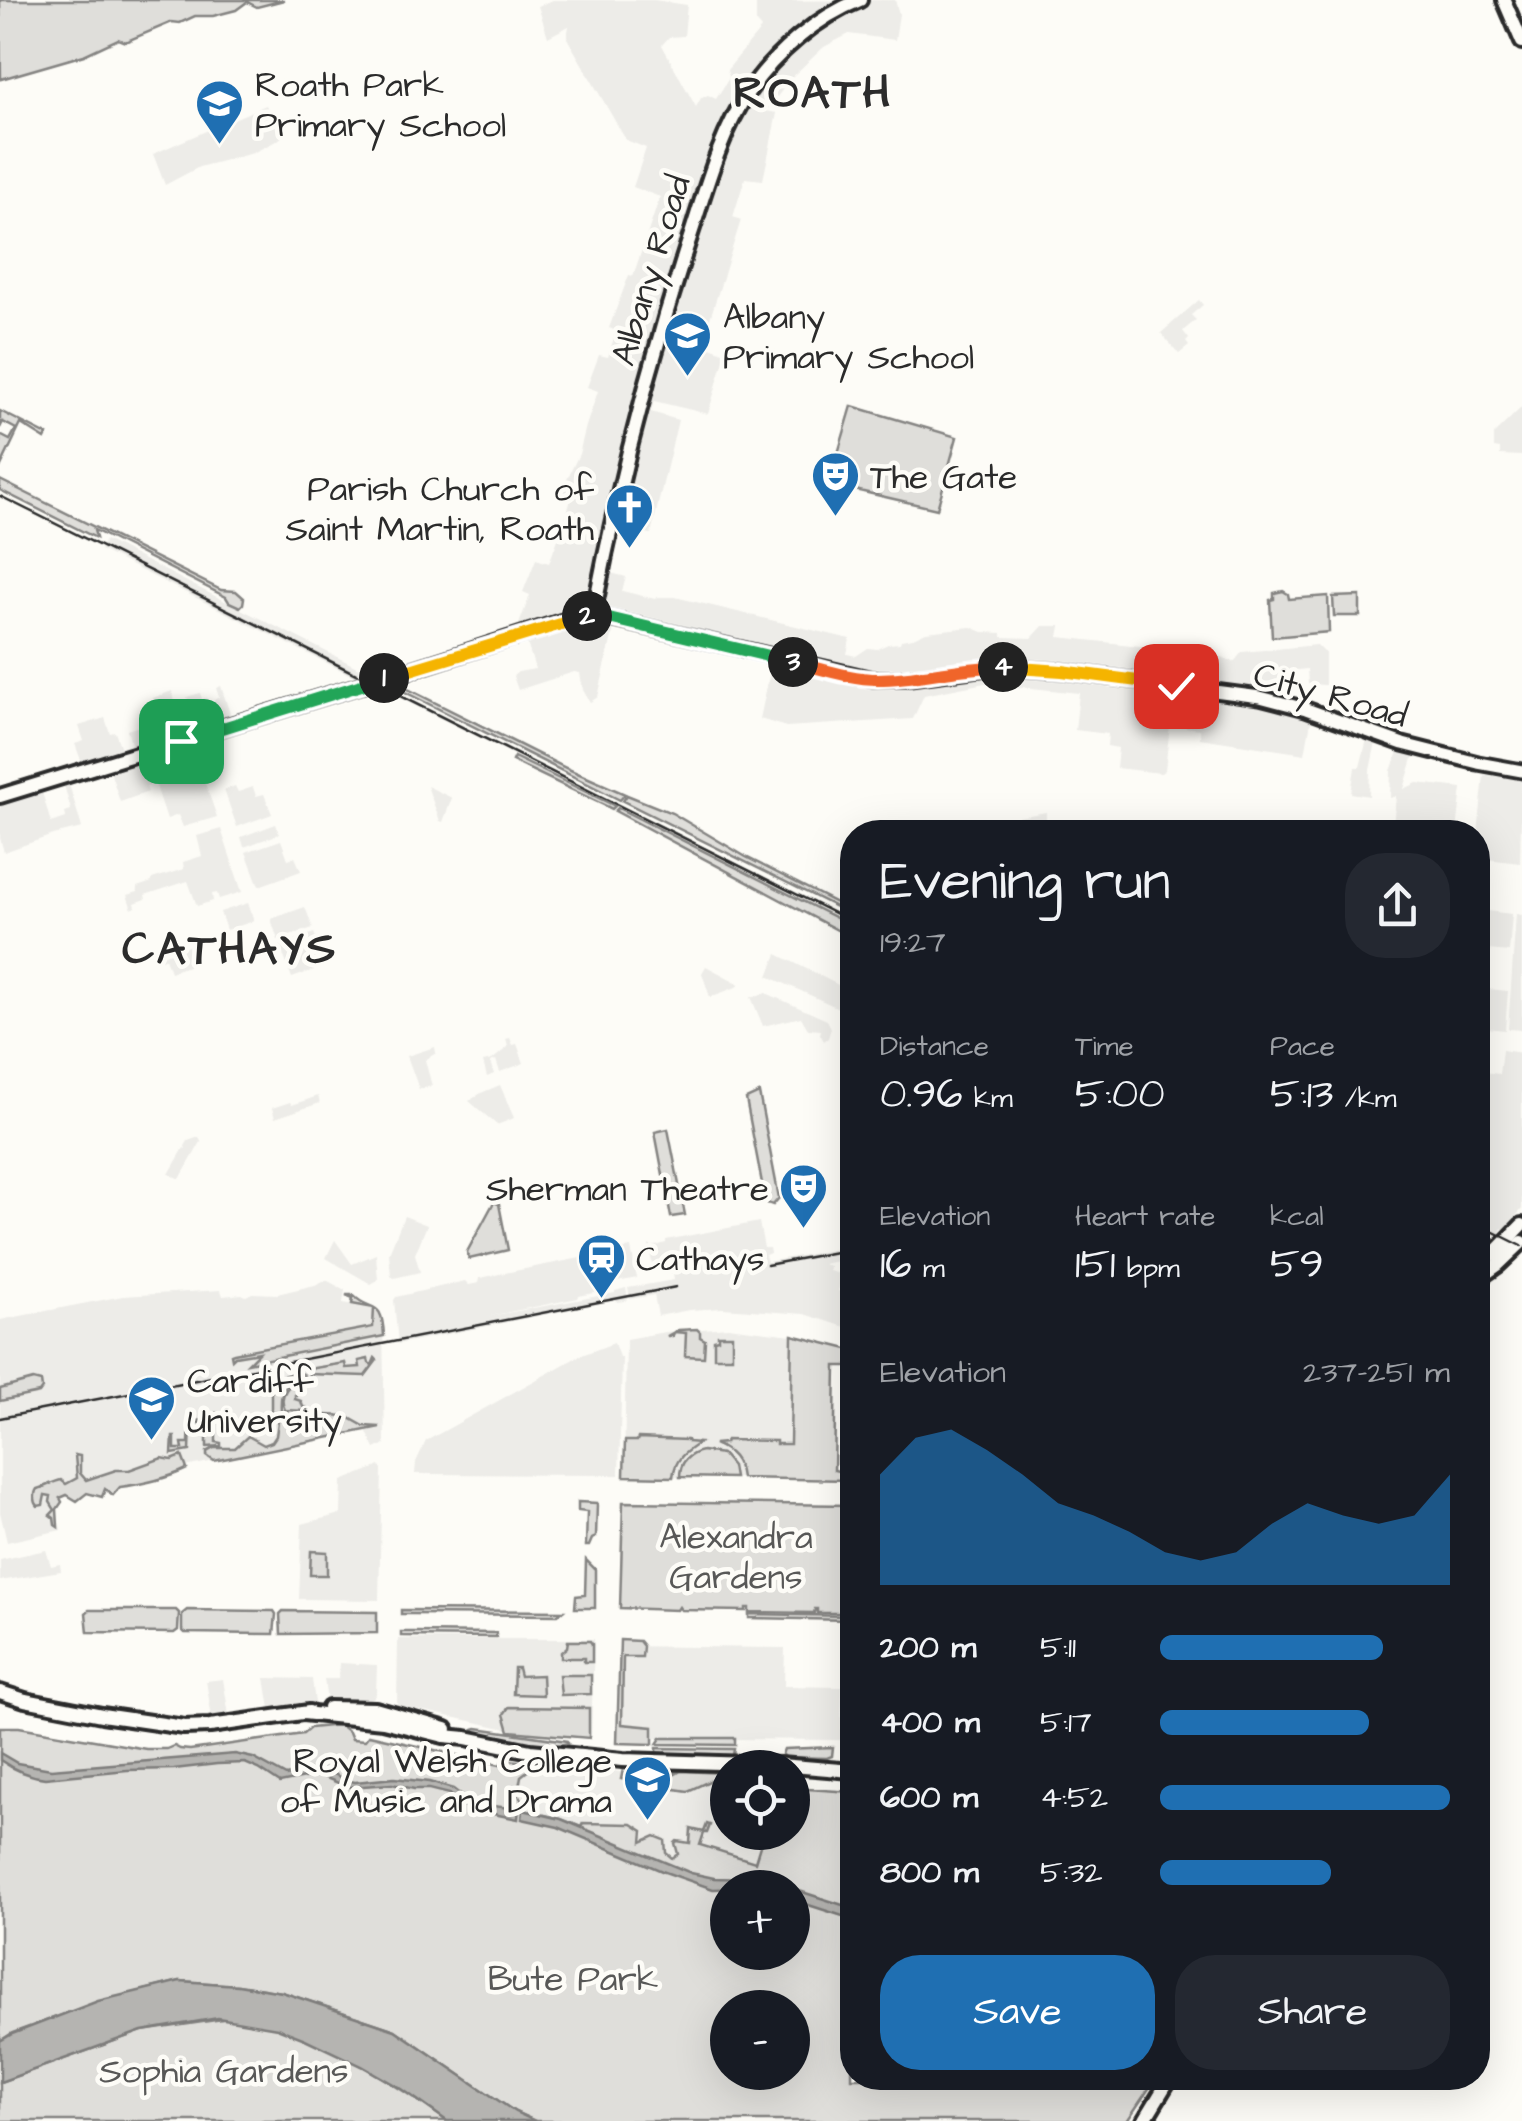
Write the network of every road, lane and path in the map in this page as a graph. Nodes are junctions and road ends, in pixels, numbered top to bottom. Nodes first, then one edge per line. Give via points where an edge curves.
1 (860, 0) edge
2 (1504, 0) edge
3 (1522, 42) edge
4 (592, 614) junction
5 (1522, 771) edge
6 (0, 796) edge
7 (1522, 1226) edge
8 (1522, 1242) edge
9 (1490, 1259) edge
10 (1490, 1268) edge
11 (0, 1692) edge
12 (840, 1769) edge
13 (1162, 2090) edge
14 (1142, 2120) edge

1 - 4 main road, Albany Road via 778,56 729,126 656,344
2 - 3 main road
4 - 5 main road, City Road via 873,680 987,666 1260,697 1403,744
4 - 6 main road, bridge
7 - 9 main road
8 - 10 main road
11 - 12 main road via 184,1727 368,1708 520,1750
13 - 14 main road

